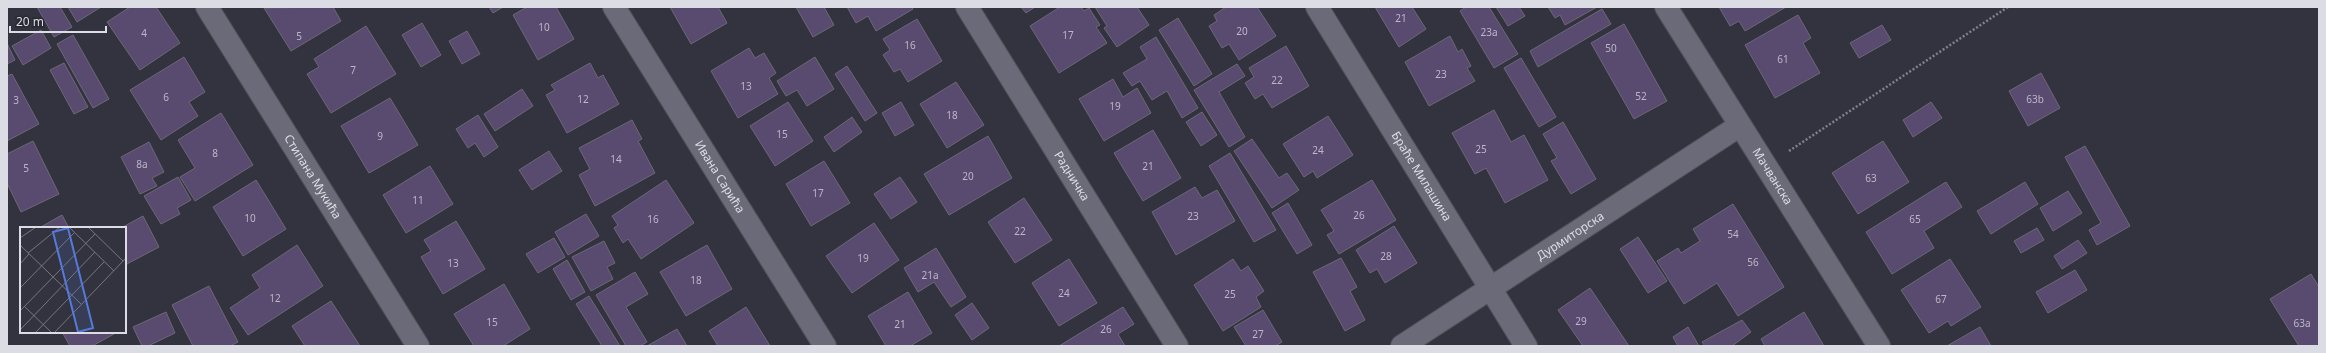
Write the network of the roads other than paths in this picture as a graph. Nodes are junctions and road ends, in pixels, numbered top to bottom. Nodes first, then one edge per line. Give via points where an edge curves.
1 (207, 7) edge
2 (614, 7) edge
3 (967, 7) edge
4 (1317, 7) edge
5 (1666, 7) edge
6 (1739, 126) junction
7 (1490, 290) junction
8 (418, 346) edge
9 (825, 346) edge
10 (1177, 346) edge
11 (1402, 346) edge
12 (1526, 346) edge
13 (1879, 346) edge

1 - 8 street, Стипана Мукића
2 - 9 street, Ивана Сарића
3 - 10 street, Радничка
4 - 7 street, Браће Милашина
5 - 6 street, Мачванска
6 - 7 street, Дурмиторска
6 - 13 street, Мачванска
7 - 11 street, Дурмиторска
7 - 12 street, Браће Милашина

